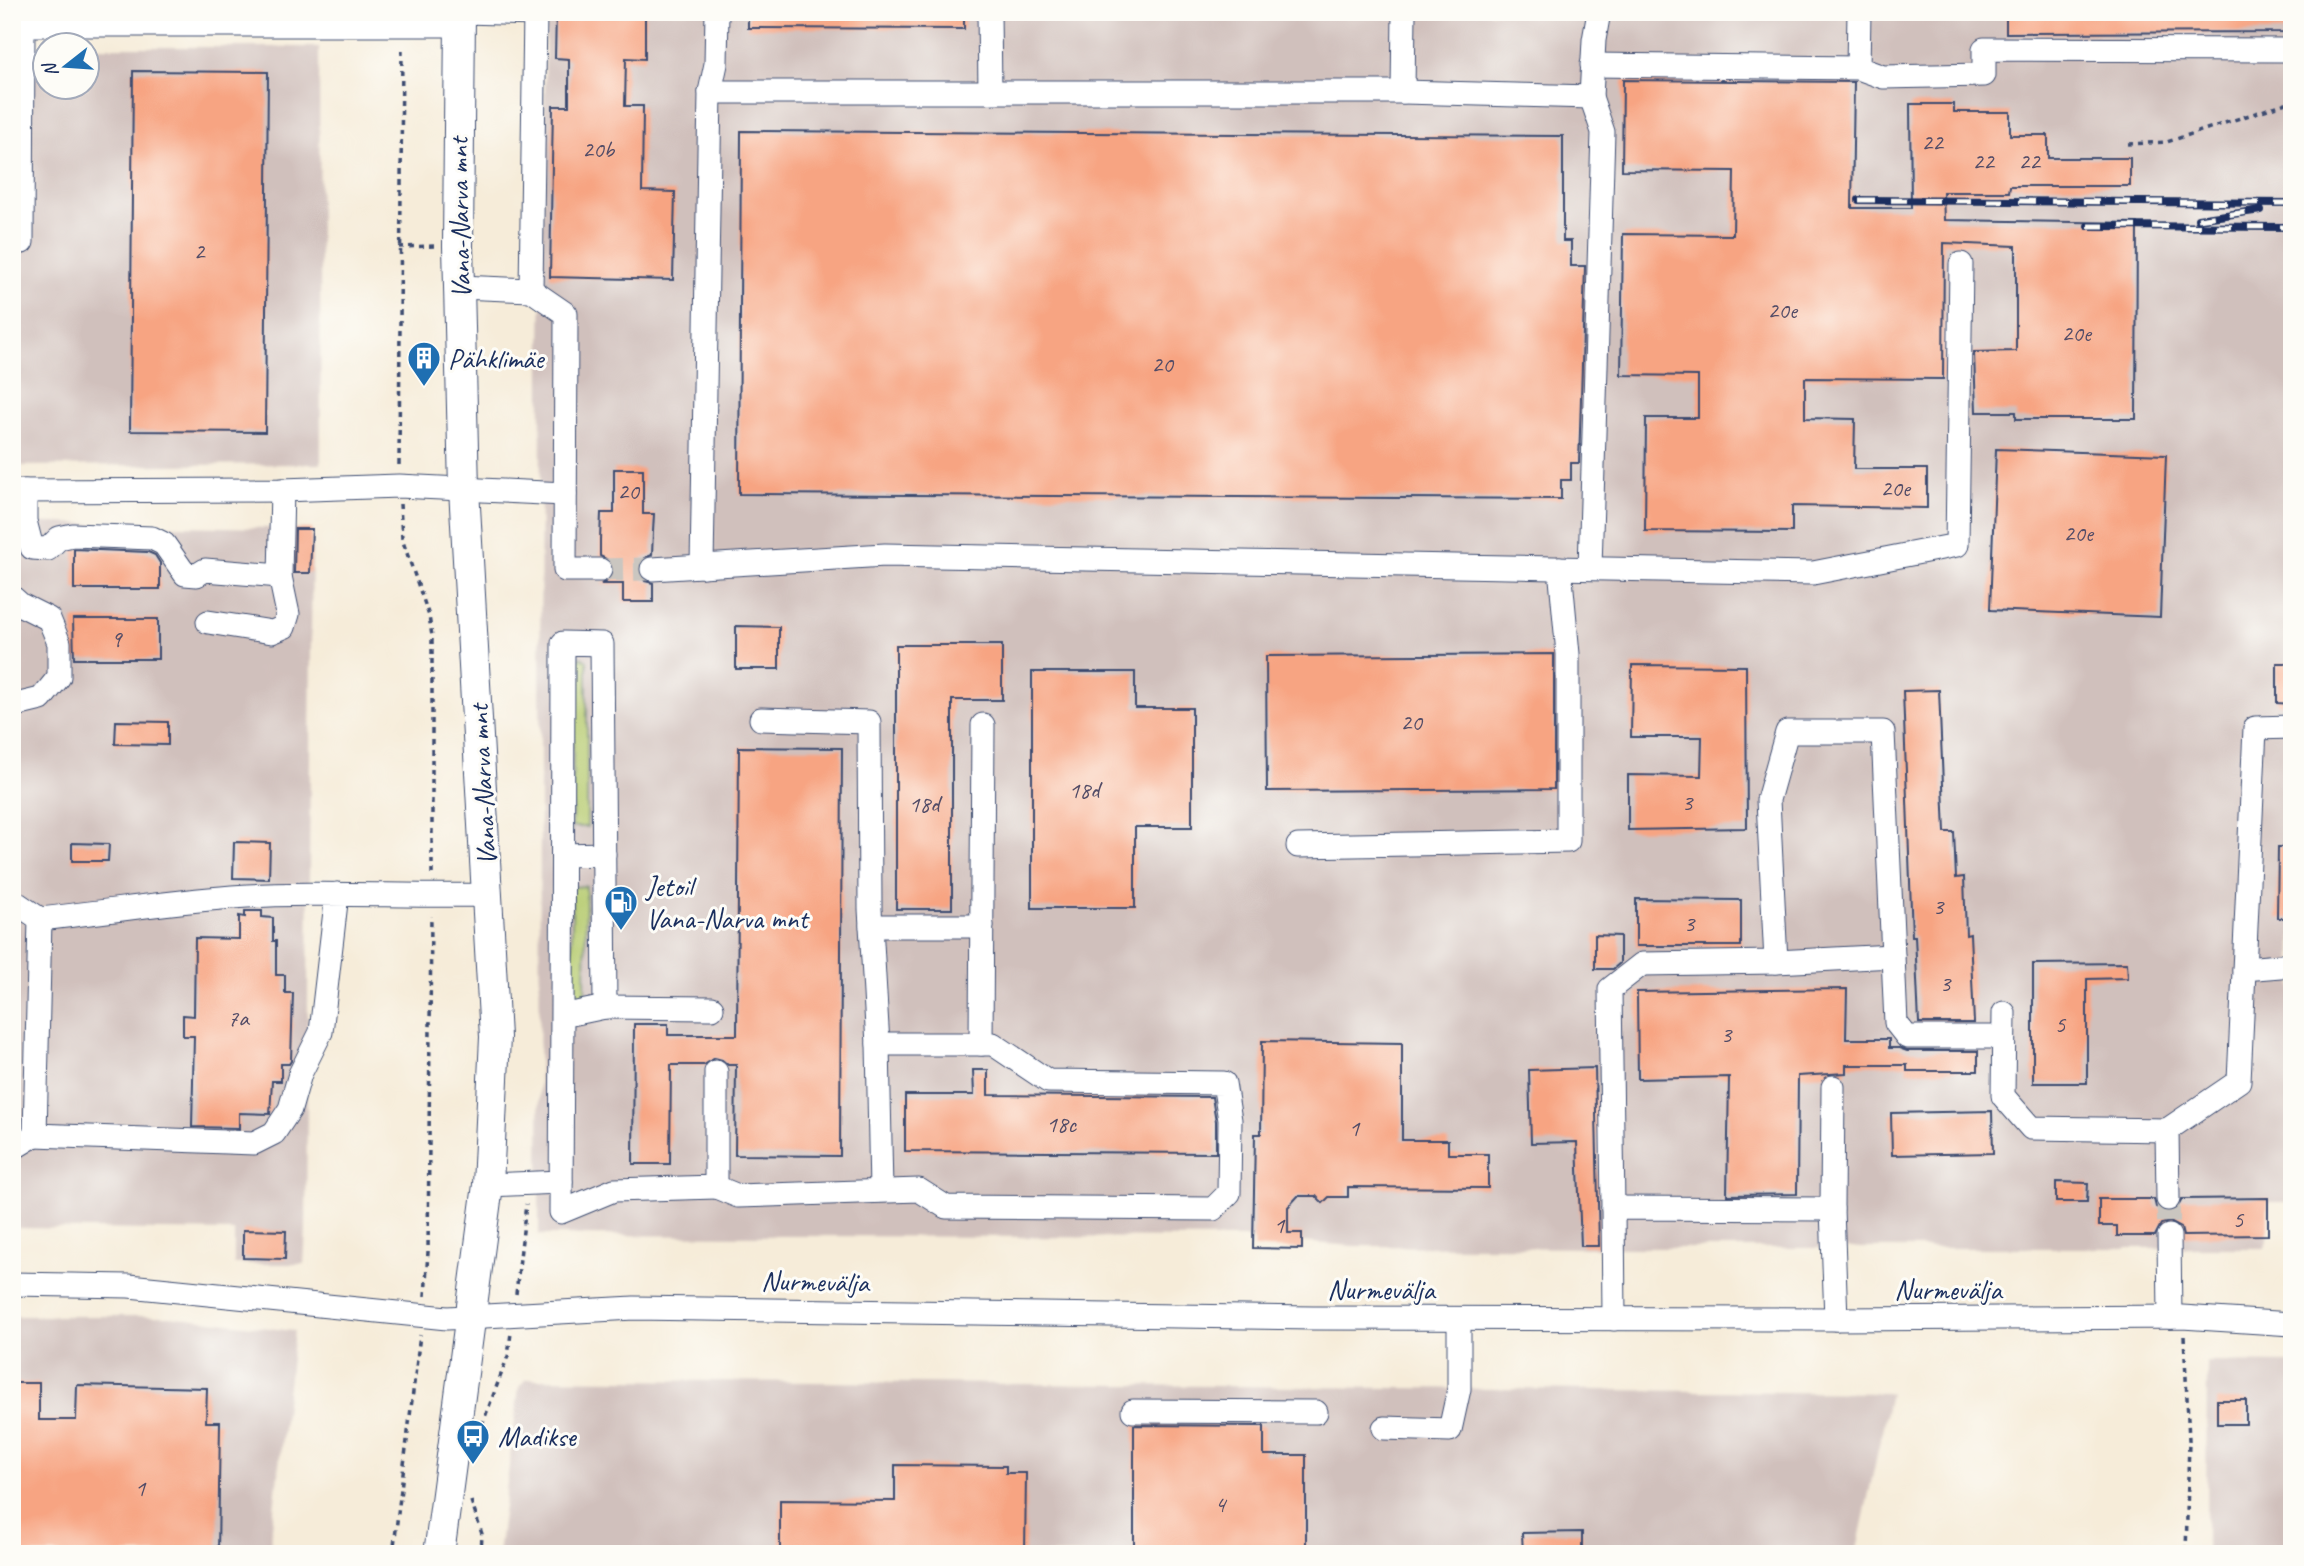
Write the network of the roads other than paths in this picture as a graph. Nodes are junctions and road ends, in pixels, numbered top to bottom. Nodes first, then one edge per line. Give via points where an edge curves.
1 (717, 12) edge
2 (989, 12) edge
3 (1404, 12) edge
4 (1599, 12) edge
5 (1860, 12) edge
6 (536, 13) edge
7 (461, 17) edge
8 (17, 25) edge
9 (2292, 50) edge
10 (1592, 65) junction
11 (1858, 68) junction
12 (710, 92) junction
13 (990, 92) junction
14 (1403, 92) junction
15 (1591, 97) junction
16 (22, 242) dead end
17 (1961, 264) dead end
18 (460, 287) junction
19 (531, 290) junction
20 (464, 489) junction
21 (282, 490) junction
22 (19, 491) edge
23 (565, 494) junction
24 (702, 566) junction
25 (1560, 568) junction
26 (1590, 568) junction
27 (600, 569) tunnel mouth
28 (652, 569) tunnel mouth
29 (280, 576) junction
30 (12, 597) edge
31 (208, 622) dead end
32 (12, 706) edge
33 (761, 719) dead end
34 (983, 725) dead end
35 (2292, 727) edge
36 (1298, 846) dead end
37 (604, 854) junction
38 (563, 855) junction
39 (337, 894) junction
40 (489, 895) junction
41 (12, 900) edge
42 (40, 919) junction
43 (871, 926) junction
44 (982, 926) junction
45 (1893, 956) junction
46 (1776, 962) junction
47 (2292, 965) edge
48 (2244, 969) junction
49 (605, 1007) junction
50 (712, 1008) dead end
51 (2004, 1013) dead end
52 (562, 1016) junction
53 (2003, 1037) junction
54 (878, 1044) junction
55 (981, 1044) junction
56 (716, 1072) dead end
57 (1833, 1087) dead end
58 (2167, 1130) junction
59 (35, 1135) junction
60 (12, 1149) edge
61 (562, 1182) junction
62 (488, 1185) junction
63 (716, 1187) junction
64 (880, 1191) junction
65 (2168, 1199) tunnel mouth
66 (1613, 1209) junction
67 (1832, 1209) junction
68 (2169, 1236) tunnel mouth
69 (12, 1284) edge
70 (471, 1317) junction
71 (2176, 1317) junction
72 (1459, 1318) junction
73 (1614, 1319) junction
74 (1836, 1319) junction
75 (2292, 1325) edge
76 (1133, 1411) dead end
77 (1315, 1412) dead end
78 (1384, 1428) dead end
79 (439, 1554) edge

1 - 12 street via 716,64
2 - 13 street
3 - 14 street
4 - 10 street
5 - 11 street
6 - 7 street
6 - 19 street
7 - 8 street via 402,24
7 - 18 main road, Vana-Narva mnt
8 - 16 street
9 - 11 street via 1984,49 1984,75 1883,77
10 - 11 street
10 - 15 street
12 - 13 street
12 - 24 street
13 - 14 street
14 - 15 street
15 - 26 street via 1603,132
17 - 26 street via 1957,545 1813,573
18 - 19 street
18 - 20 main road, Vana-Narva mnt
19 - 23 street via 566,314
20 - 21 street
20 - 23 street
20 - 40 main road, Vana-Narva mnt
21 - 22 street
21 - 29 street
22 - 29 street via 32,548 48,549 59,538 72,535 152,538 164,544 185,574 205,570
23 - 27 street via 565,570
24 - 25 street via 885,555
24 - 28 street
25 - 26 street
25 - 36 street via 1568,654 1568,841
29 - 31 street via 288,614 284,627 272,632
30 - 32 street via 49,619 59,643 59,677 41,699
33 - 43 street via 869,722
34 - 44 street
35 - 48 street via 2255,728
37 - 38 street
37 - 38 street via 602,643 563,643
37 - 49 street
38 - 52 street
39 - 40 street
39 - 42 street via 232,897
39 - 59 street via 321,1032 300,1074 290,1110 274,1133 254,1143
40 - 62 main road, Vana-Narva mnt via 495,1037
41 - 42 street
42 - 59 street
43 - 44 street
43 - 54 street
44 - 55 street
45 - 46 street
45 - 46 street via 1883,732 1787,732 1768,800
45 - 53 street via 1896,1023 1907,1037
46 - 66 street via 1642,964 1610,989
47 - 48 street
48 - 58 street via 2239,1081
49 - 50 street
49 - 52 street
51 - 53 street
52 - 61 street
53 - 58 street via 2003,1096 2031,1128
54 - 55 street
54 - 64 street
55 - 64 street via 993,1044 1048,1081 1224,1083 1230,1120 1229,1193 1213,1209 946,1207 919,1190
56 - 63 street
57 - 67 street
58 - 65 street
59 - 60 street
61 - 62 street
61 - 63 street via 561,1212 614,1190
62 - 70 main road, Vana-Narva mnt
63 - 64 street via 738,1196
66 - 67 street
66 - 73 street
67 - 74 street
68 - 71 street
69 - 70 street via 129,1286
70 - 72 street, Nurmevälja via 634,1308
70 - 79 main road, Vana-Narva mnt
71 - 74 street, Nurmevälja
71 - 75 street, Nurmevälja
72 - 73 street, Nurmevälja
72 - 78 street via 1459,1389 1450,1430
73 - 74 street, Nurmevälja
76 - 77 street

